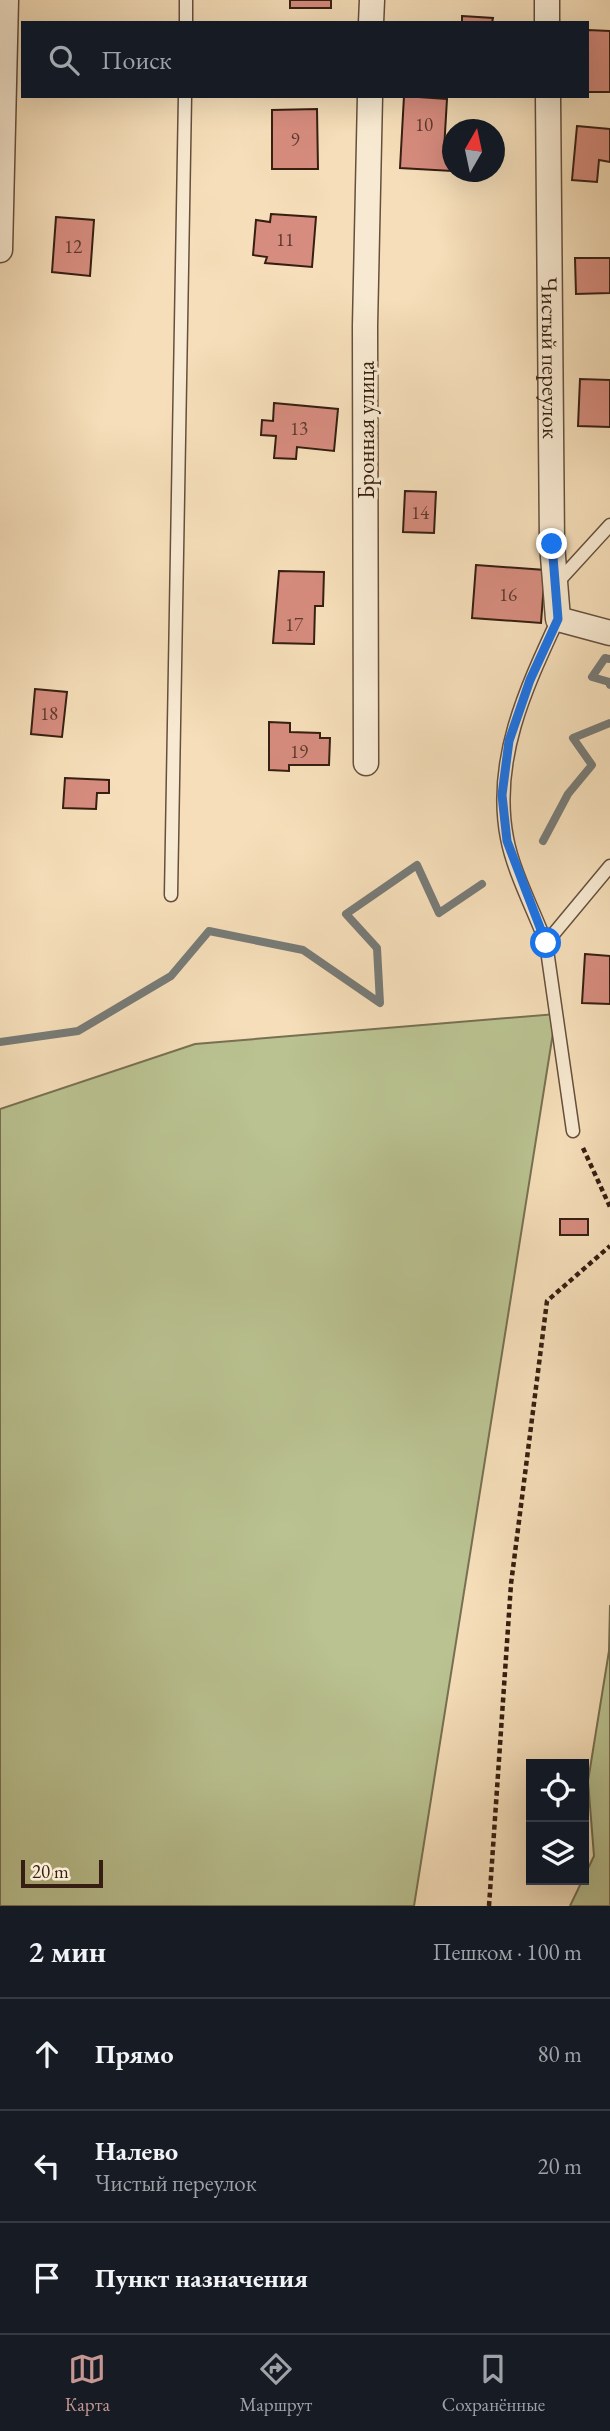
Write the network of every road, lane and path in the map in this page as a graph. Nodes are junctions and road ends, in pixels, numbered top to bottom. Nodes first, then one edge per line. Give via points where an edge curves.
1 (6, 0) edge
2 (186, 0) edge
3 (372, 0) edge
4 (547, 0) edge
5 (186, 21) edge
6 (371, 21) edge
7 (547, 21) edge
8 (185, 98) edge
9 (370, 98) edge
10 (548, 98) edge
11 (0, 250) edge
12 (610, 525) edge
13 (557, 583) junction
14 (558, 619) junction
15 (610, 633) edge
16 (366, 763) dead end
17 (610, 866) edge
18 (171, 895) dead end
19 (546, 943) junction
20 (573, 1130) joint
21 (610, 1208) edge
22 (610, 1246) edge
23 (489, 1906) edge

1 - 11 street
2 - 5 lane
3 - 6 street
4 - 7 street
8 - 18 lane
9 - 16 street, Бронная улица via 365,326
10 - 13 street, Чистый переулок via 552,544
12 - 13 lane
13 - 14 street, Чистый переулок
14 - 15 street
14 - 19 lane via 509,741 502,795 507,841
17 - 19 lane
19 - 20 lane
20 - 21 path
22 - 23 path via 547,1301 511,1584

